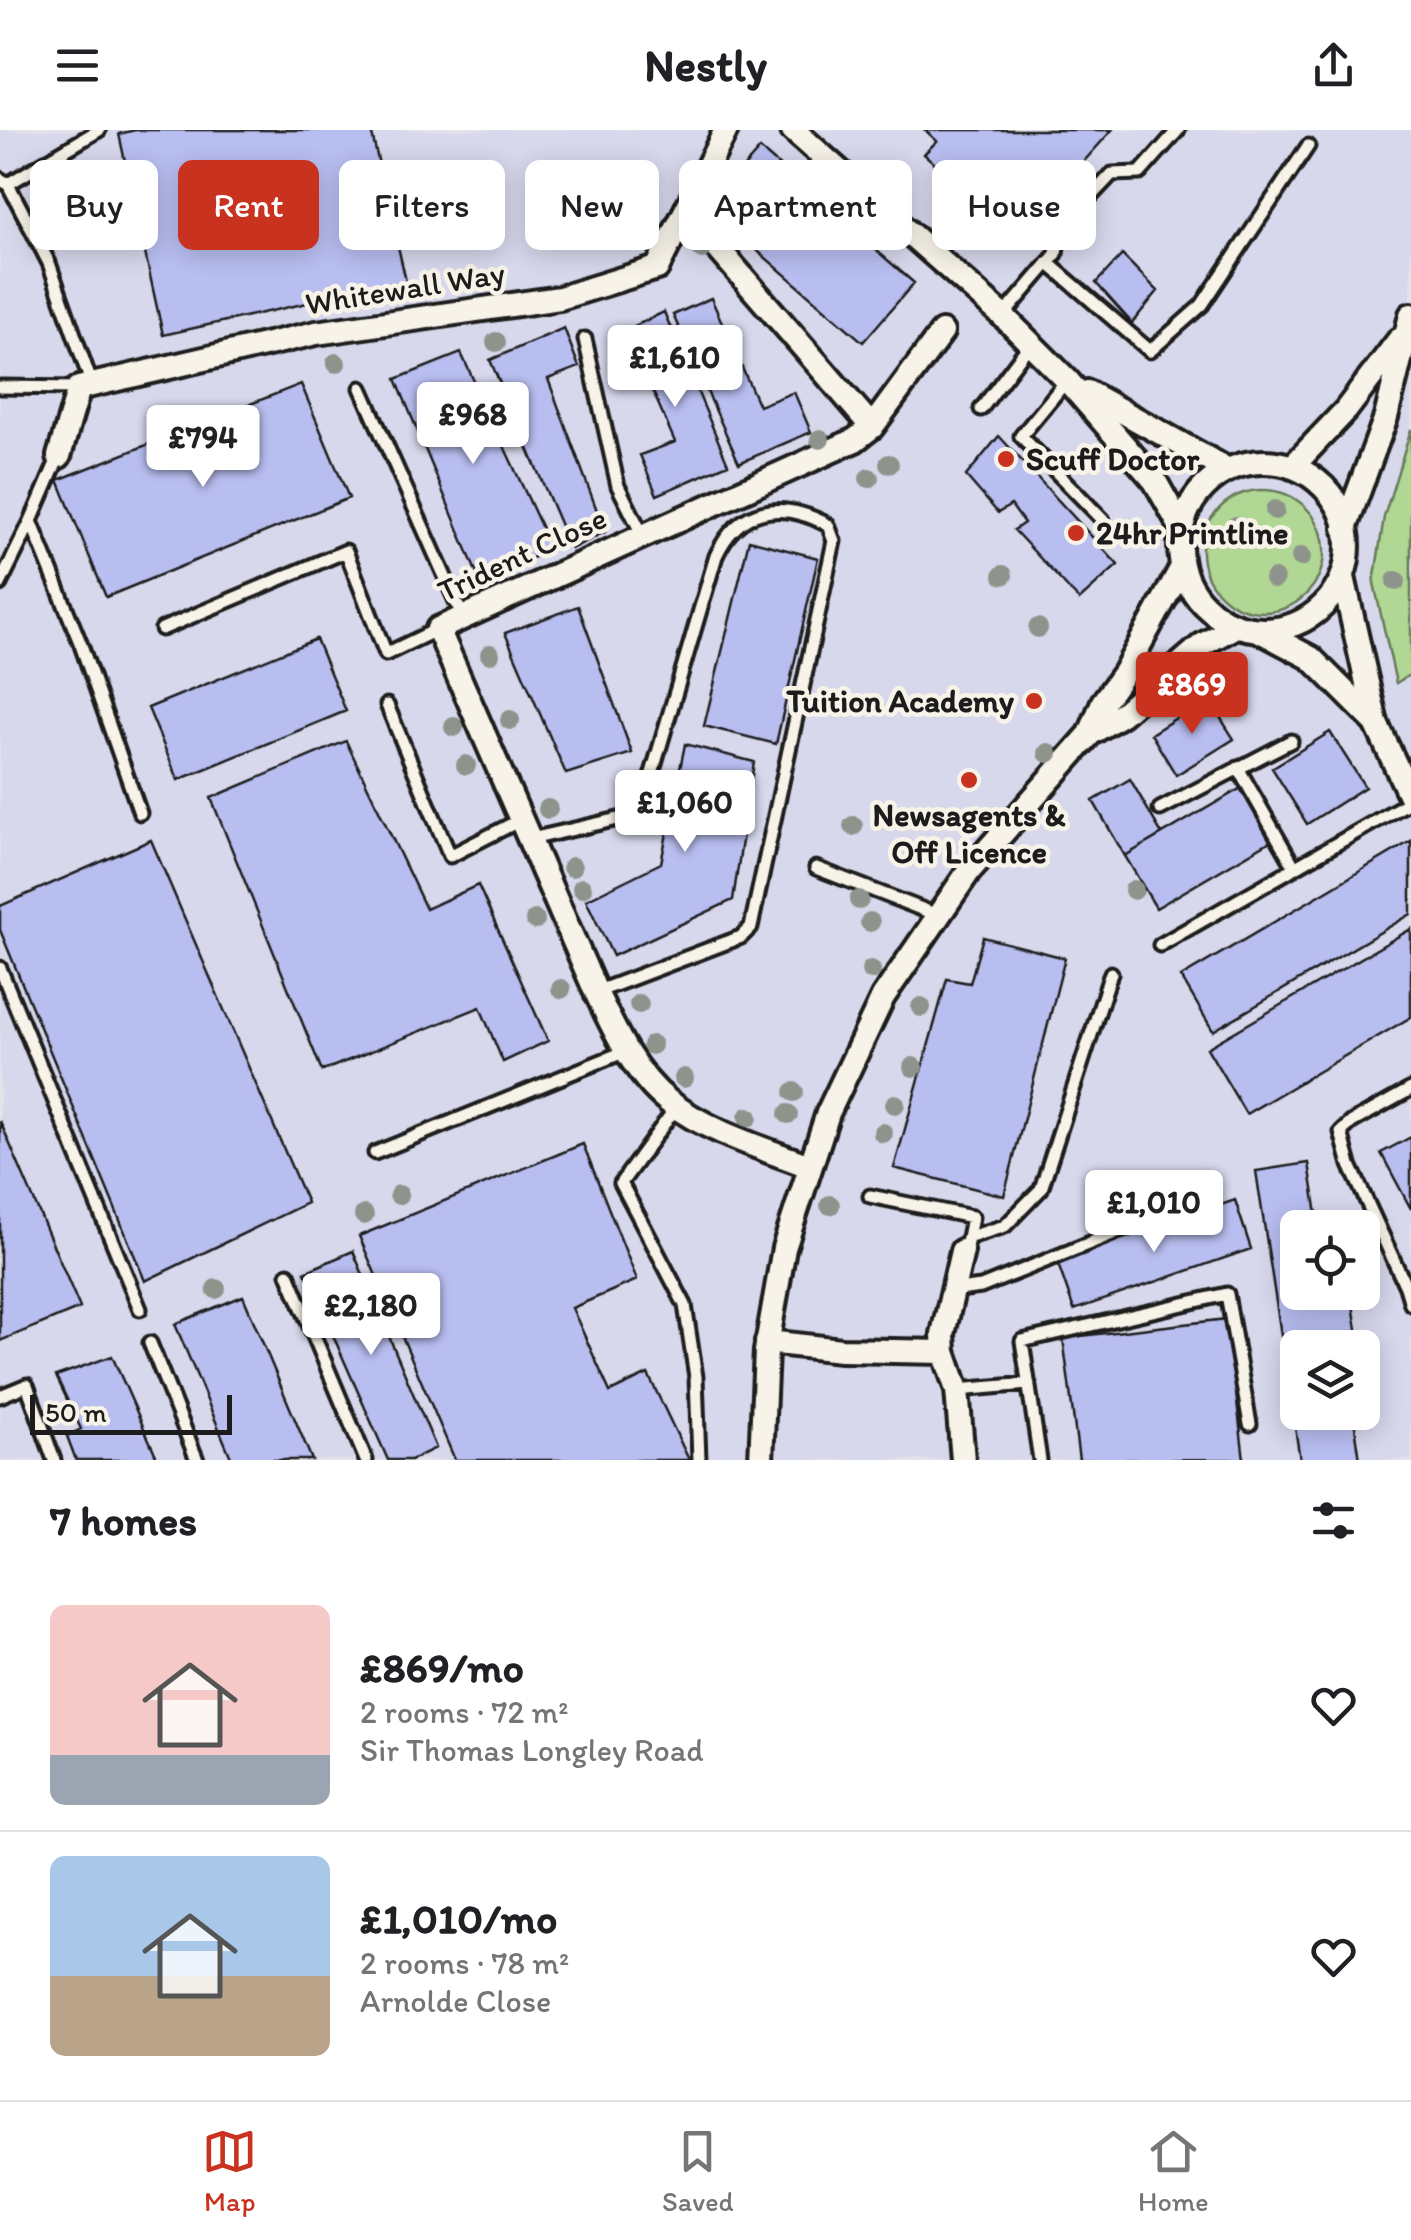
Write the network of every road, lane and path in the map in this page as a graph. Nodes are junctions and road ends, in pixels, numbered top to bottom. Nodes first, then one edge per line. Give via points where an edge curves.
1 (99, 130) edge
2 (726, 130) edge
3 (793, 130) edge
4 (1178, 130) edge
5 (1308, 146) dead end
6 (4, 181) edge
7 (719, 250) edge
8 (1048, 263) junction
9 (1003, 316) junction
10 (1408, 324) edge
11 (942, 332) dead end
12 (585, 339) dead end
13 (1030, 344) junction
14 (1067, 380) junction
15 (0, 387) edge
16 (86, 387) junction
17 (361, 388) dead end
18 (982, 408) dead end
19 (872, 427) junction
20 (59, 456) joint
21 (1292, 467) junction
22 (1228, 470) junction
23 (31, 520) junction
24 (1103, 520) dead end
25 (1182, 529) junction
26 (1344, 531) junction
27 (642, 534) junction
28 (1182, 567) junction
29 (1343, 578) junction
30 (0, 584) edge
31 (462, 615) junction
32 (1236, 626) junction
33 (162, 628) dead end
34 (438, 628) junction
35 (1260, 631) junction
36 (387, 705) dead end
37 (1376, 723) junction
38 (1090, 734) junction
39 (1291, 740) dead end
40 (1238, 768) junction
41 (1411, 799) edge
42 (1160, 810) dead end
43 (140, 813) dead end
44 (526, 829) junction
45 (816, 868) dead end
46 (1295, 868) junction
47 (936, 915) junction
48 (1160, 945) dead end
49 (0, 968) edge
50 (1111, 973) dead end
51 (596, 992) junction
52 (627, 1050) junction
53 (1411, 1089) edge
54 (677, 1106) junction
55 (375, 1152) dead end
56 (808, 1166) junction
57 (870, 1196) dead end
58 (1194, 1202) dead end
59 (966, 1244) junction
60 (288, 1274) dead end
61 (1408, 1286) edge
62 (952, 1291) junction
63 (1411, 1304) edge
64 (140, 1309) dead end
65 (767, 1342) junction
66 (150, 1343) dead end
67 (944, 1352) junction
68 (1029, 1384) junction
69 (957, 1390) junction
70 (0, 1396) edge
71 (1250, 1424) dead end
72 (54, 1460) edge
73 (198, 1460) edge
74 (366, 1460) edge
75 (699, 1460) edge
76 (761, 1460) edge
77 (963, 1460) edge
78 (1040, 1460) edge

1 - 6 lane
2 - 16 street, Whitewall Way via 658,268 560,298 316,333
3 - 9 street
4 - 8 lane via 1140,173 1112,174 1059,230
5 - 8 lane via 1202,305 1150,351
6 - 16 lane via 49,263
7 - 19 street
8 - 9 lane
9 - 13 street
10 - 21 street via 1346,410
10 - 26 street via 1386,417
11 - 19 street
12 - 27 lane via 618,486
13 - 14 street
13 - 18 lane
14 - 22 street
14 - 24 lane via 1020,436
14 - 25 street via 1156,481
15 - 16 lane
16 - 20 street
17 - 31 lane
19 - 27 street, Trident Close
20 - 23 lane
21 - 22 street via 1270,462
21 - 26 street via 1328,492
22 - 25 street via 1191,505
23 - 30 lane
23 - 43 lane
25 - 28 street
26 - 29 street
27 - 31 street, Trident Close
28 - 32 street via 1210,611
28 - 38 street
29 - 35 street via 1310,617
29 - 37 street
31 - 34 street, Trident Close
32 - 35 street
32 - 38 street
33 - 34 lane via 346,551 386,654
34 - 44 street, Trident Close
35 - 37 street via 1312,658
36 - 44 lane via 450,856
37 - 41 street
38 - 47 street
39 - 40 lane
40 - 42 lane
40 - 46 lane
41 - 46 lane
44 - 51 street, Trident Close
44 - 51 lane via 640,814 726,534 765,512 787,510 828,525 834,541 751,927 741,937
45 - 47 lane
46 - 48 lane
47 - 56 street via 864,1032
49 - 64 lane
50 - 59 lane via 1041,1189 1005,1226
51 - 52 street, Trident Close
52 - 54 street, Trident Close
52 - 55 lane
53 - 61 lane via 1342,1132 1350,1165
54 - 56 street, Trident Close
54 - 75 lane via 621,1182 685,1305
56 - 65 street
57 - 59 lane via 972,1217
58 - 62 lane via 982,1287
59 - 62 street
60 - 74 lane
61 - 63 lane
62 - 67 street
65 - 67 street
65 - 76 street
66 - 73 lane
67 - 69 street
68 - 69 lane
68 - 71 lane via 1022,1341 1226,1294
68 - 78 lane
69 - 77 street
70 - 72 lane via 27,1385

